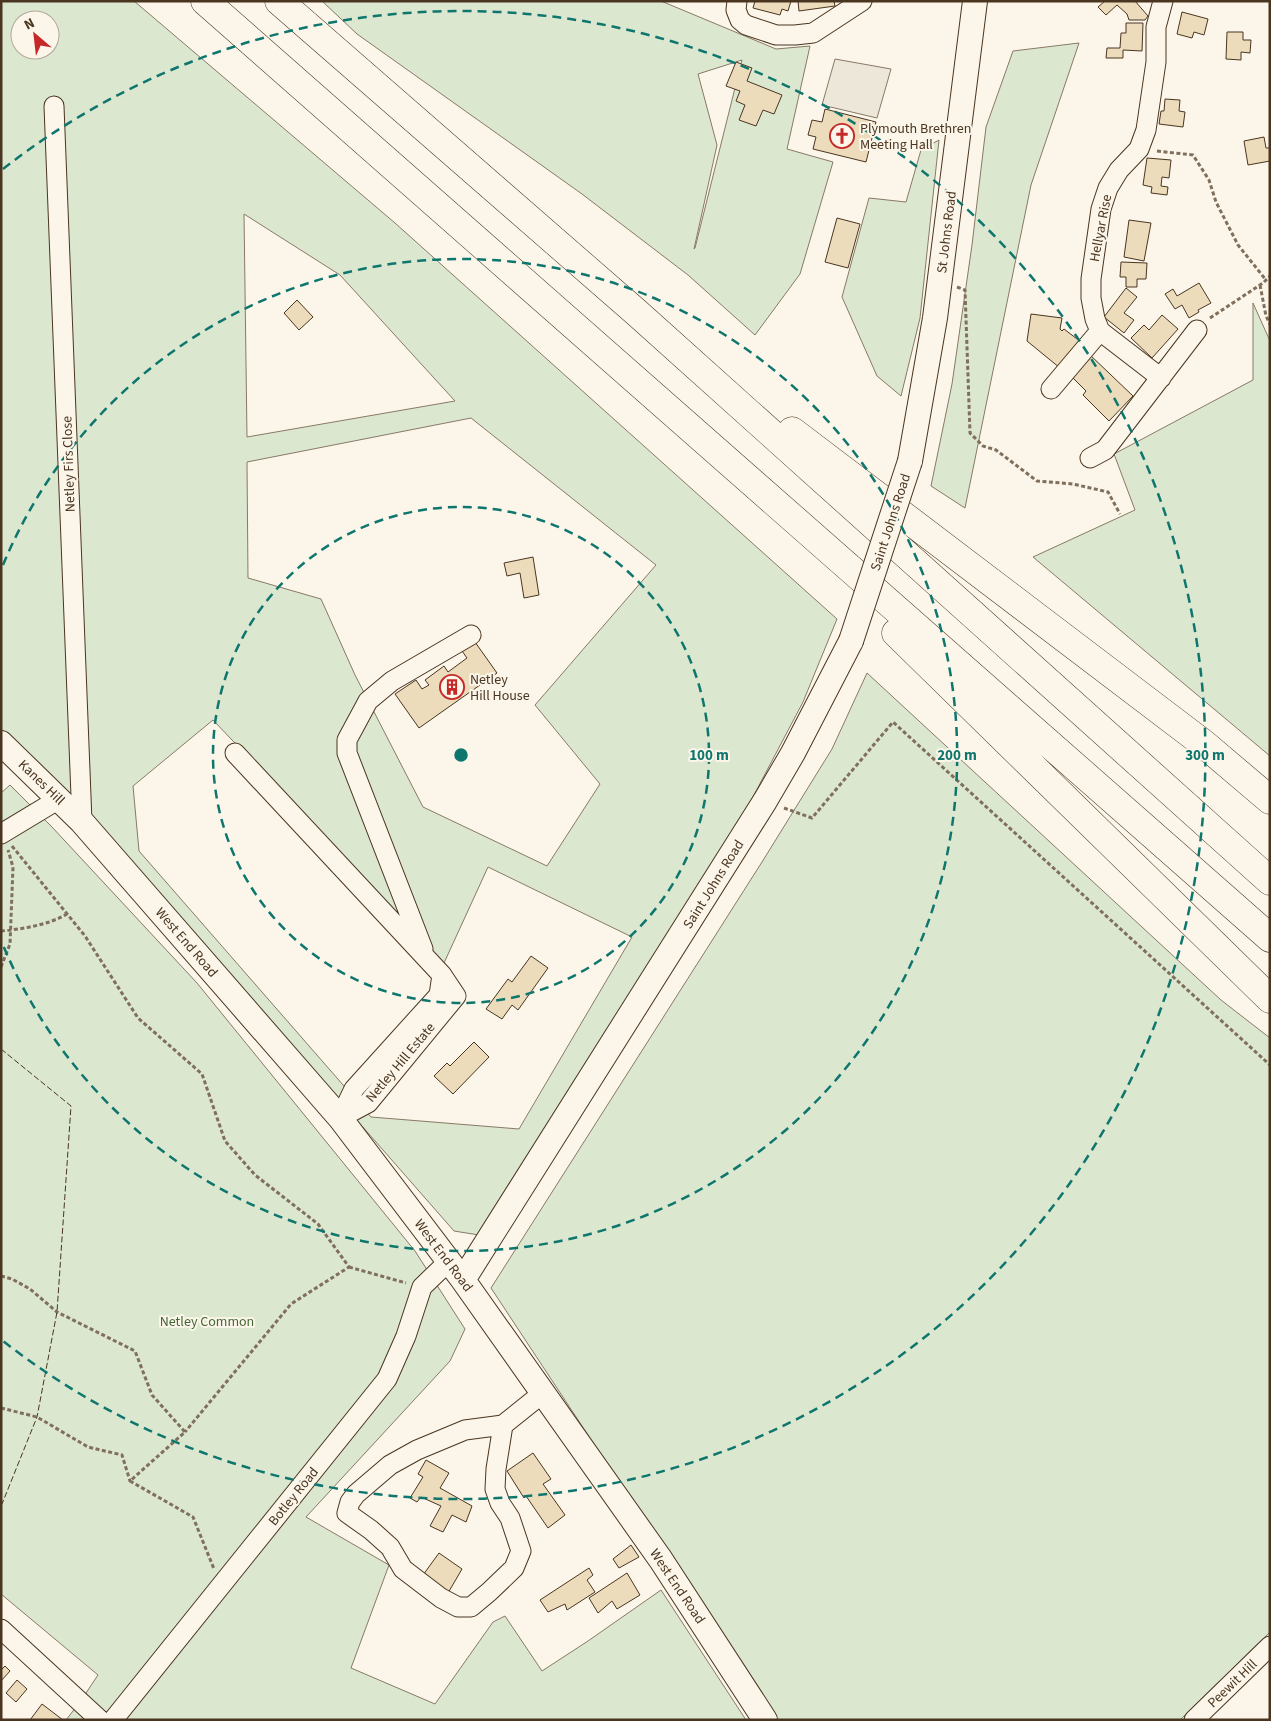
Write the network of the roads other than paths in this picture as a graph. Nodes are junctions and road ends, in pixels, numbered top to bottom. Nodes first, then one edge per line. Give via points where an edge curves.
1 (205, 1) edge
2 (279, 1) edge
3 (737, 1) edge
4 (862, 1) edge
5 (975, 1) edge
6 (1163, 1) edge
7 (54, 106) dead end
8 (636, 312) junction
9 (1197, 330) road end
10 (1100, 331) junction
11 (1161, 378) junction
12 (1051, 389) dead end
13 (671, 413) junction
14 (1090, 458) dead end
15 (910, 462) joint
16 (471, 635) dead end
17 (1, 743) edge
18 (235, 753) dead end
19 (59, 799) junction
20 (1270, 800) edge
21 (82, 822) junction
22 (1, 834) edge
23 (1270, 881) edge
24 (1270, 938) edge
25 (427, 960) junction
26 (1270, 999) edge
27 (340, 1118) junction
28 (449, 1261) junction
29 (463, 1280) junction
30 (543, 1394) junction
31 (503, 1425) junction
32 (1, 1629) edge
33 (1270, 1646) edge
34 (100, 1720) edge
35 (113, 1720) edge
36 (765, 1720) edge
37 (1194, 1720) edge

1 - 13 highway
2 - 8 highway
3 - 4 street via 736,10 746,25 776,35 794,35 813,33
5 - 15 main road, St Johns Road via 935,318
6 - 10 street, Hellyar Rise via 1156,28 1156,62 1146,130 1139,148 1108,188 1101,210 1091,279 1091,298
7 - 21 street, Netley Firs Close
8 - 20 highway via 1204,744
8 - 23 highway
9 - 11 street
10 - 11 street
10 - 12 street
11 - 14 street via 1105,450
13 - 24 highway
13 - 26 highway
15 - 29 main road, Saint Johns Road, bridge via 851,641 793,753
16 - 25 street via 392,681 368,701 347,740 346,753
17 - 19 main road, Kanes Hill
18 - 25 street, Netley Hill Estate
19 - 21 main road, Kanes Hill
19 - 22 street
21 - 27 main road, West End Road
25 - 27 street, Netley Hill Estate via 442,975 439,995 354,1089
27 - 28 main road, West End Road
28 - 29 main road, West End Road
28 - 35 street, Botley Road via 422,1287 387,1379
29 - 30 main road, West End Road
30 - 31 street
30 - 36 main road, West End Road via 661,1560
31 - 31 street via 495,1489 510,1518 521,1551 514,1568 471,1607 458,1607 403,1568 390,1547 347,1513 356,1494 390,1465 465,1430
32 - 34 street
33 - 37 street, Peewit Hill

